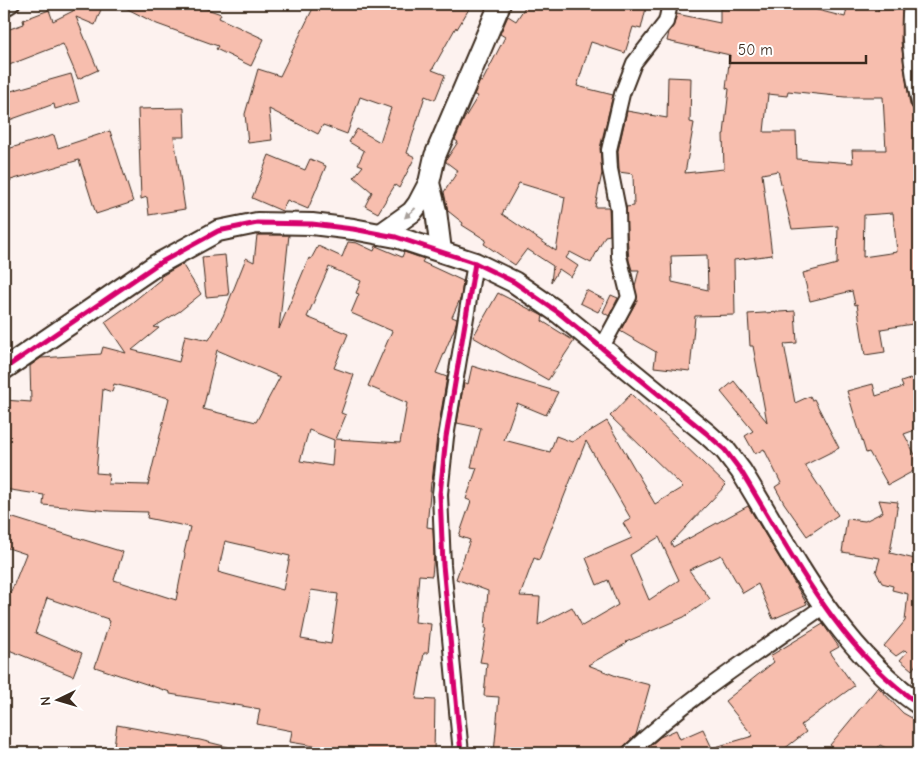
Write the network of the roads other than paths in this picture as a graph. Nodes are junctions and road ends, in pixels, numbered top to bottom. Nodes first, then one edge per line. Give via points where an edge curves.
1 (12, 4) edge
2 (500, 4) edge
3 (670, 4) edge
4 (911, 4) edge
5 (4, 9) edge
6 (919, 102) edge
7 (429, 183) junction
8 (381, 234) junction
9 (441, 251) junction
10 (475, 263) junction
11 (602, 347) junction
12 (4, 369) edge
13 (824, 606) junction
14 (919, 704) edge
15 (461, 753) edge
16 (630, 753) edge

1 - 5 street
2 - 7 street via 435,156
3 - 11 street via 666,22 634,63 622,94 609,150 618,209 619,256 629,297
4 - 6 street via 913,75
7 -> 8 street via 412,212
7 - 9 street
8 - 9 street
8 - 12 street via 312,224 257,223 218,231 156,264
9 - 10 street
10 - 11 street via 514,282
10 - 15 street via 446,437 440,494 443,565
11 - 13 street via 725,450
13 - 14 street via 858,651
13 - 16 street via 708,689

